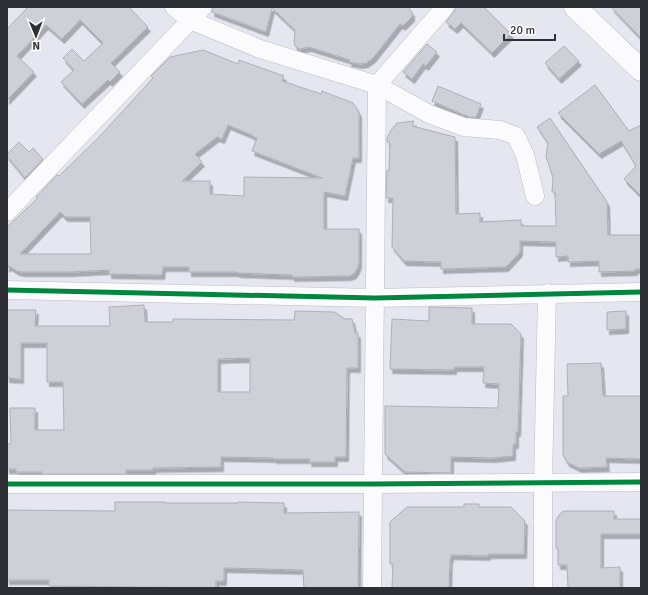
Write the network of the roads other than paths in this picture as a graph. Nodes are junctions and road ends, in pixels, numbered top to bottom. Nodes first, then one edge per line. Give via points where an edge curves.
1 (174, 7) edge
2 (203, 7) edge
3 (445, 7) edge
4 (575, 7) edge
5 (190, 20) junction
6 (641, 70) edge
7 (377, 86) junction
8 (535, 196) dead end
9 (7, 212) edge
10 (7, 290) edge
11 (641, 292) edge
12 (547, 293) junction
13 (376, 298) junction
14 (543, 482) junction
15 (641, 482) edge
16 (7, 484) edge
17 (373, 484) junction
18 (372, 588) edge
19 (543, 588) edge

1 - 5 street
2 - 5 street
3 - 7 street
4 - 6 street
5 - 7 street via 260,49
5 - 9 street
7 - 8 street via 429,114 464,127 500,130 516,136 525,156
7 - 13 street
10 - 13 street
11 - 12 street
12 - 13 street
12 - 14 street
13 - 17 street
14 - 15 street
14 - 17 street
14 - 19 street
16 - 17 street
17 - 18 street

